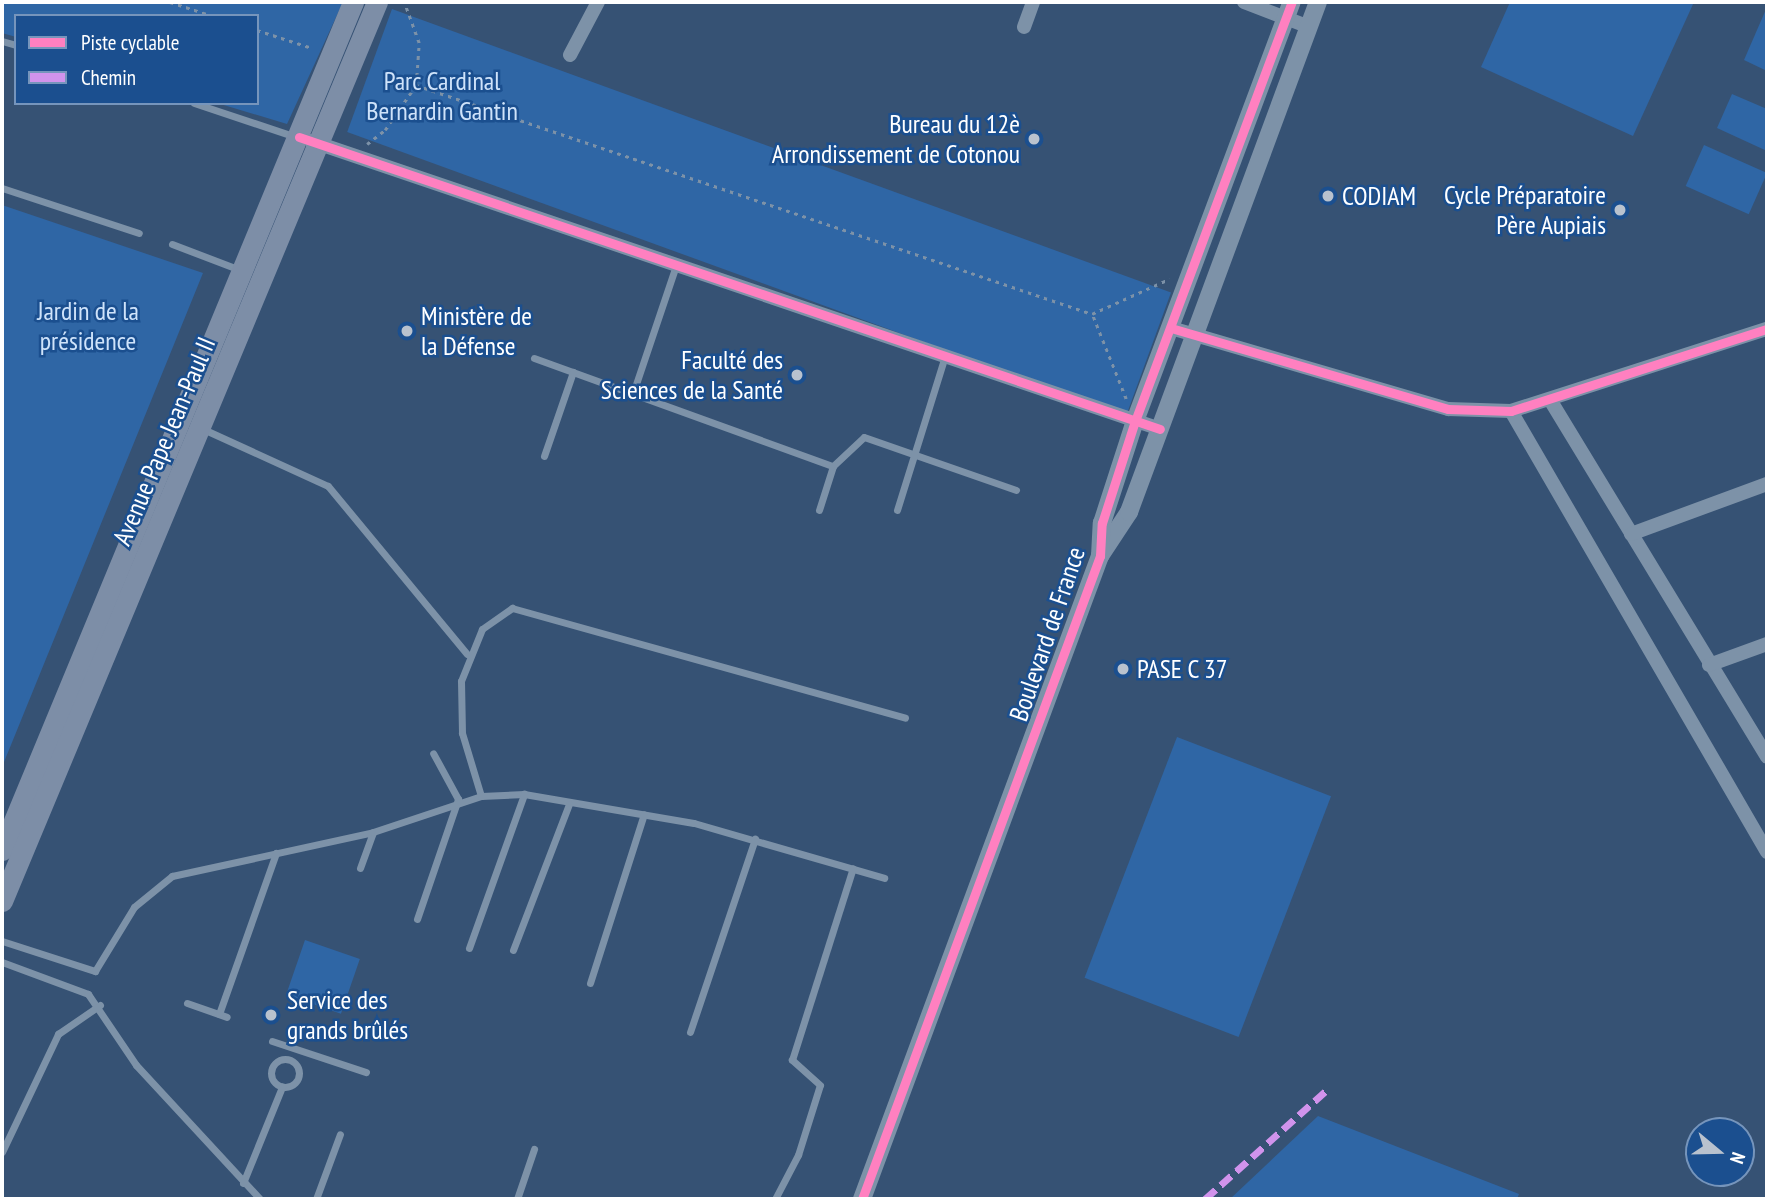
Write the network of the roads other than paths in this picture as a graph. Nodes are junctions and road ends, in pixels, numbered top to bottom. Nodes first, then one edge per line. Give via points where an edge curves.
1 (353, 2) edge
2 (377, 2) edge
3 (598, 2) edge
4 (1033, 2) edge
5 (1244, 2) edge
6 (1318, 2) edge
7 (1289, 10) edge
8 (1024, 27) dead end
9 (1309, 27) junction
10 (570, 55) dead end
11 (200, 105) edge
12 (309, 141) junction
13 (2, 188) edge
14 (139, 233) dead end
15 (172, 244) dead end
16 (676, 265) junction
17 (255, 275) junction
18 (1171, 328) junction
19 (1767, 329) edge
20 (1193, 334) junction
21 (945, 356) junction
22 (534, 358) dead end
23 (573, 372) junction
24 (632, 393) junction
25 (1552, 403) junction
26 (1511, 411) junction
27 (1135, 421) junction
28 (199, 427) junction
29 (1160, 429) junction
30 (544, 456) dead end
31 (915, 456) junction
32 (833, 466) junction
33 (1767, 484) edge
34 (1016, 490) dead end
35 (819, 510) dead end
36 (897, 510) dead end
37 (1631, 534) junction
38 (1100, 556) junction
39 (1767, 645) edge
40 (467, 654) junction
41 (1709, 665) junction
42 (905, 718) dead end
43 (433, 753) dead end
44 (1767, 757) edge
45 (523, 794) junction
46 (481, 796) junction
47 (458, 799) junction
48 (569, 804) junction
49 (644, 814) junction
50 (373, 832) junction
51 (755, 839) junction
52 (2, 850) edge
53 (1767, 852) edge
54 (276, 853) junction
55 (360, 868) dead end
56 (853, 868) junction
57 (884, 878) dead end
58 (2, 901) edge
59 (417, 919) dead end
60 (2, 941) edge
61 (469, 948) dead end
62 (513, 950) dead end
63 (2, 962) edge
64 (590, 983) dead end
65 (187, 1003) dead end
66 (100, 1005) junction
67 (690, 1032) dead end
68 (272, 1041) dead end
69 (296, 1049) junction
70 (291, 1060) junction
71 (366, 1072) dead end
72 (282, 1087) junction
73 (340, 1135) dead end
74 (534, 1149) dead end
75 (2, 1152) edge
76 (243, 1184) junction
77 (260, 1199) edge
78 (316, 1199) edge
79 (517, 1199) edge
80 (775, 1199) edge
81 (862, 1199) edge

1 - 12 main road, Avenue Pape Jean-Paul II via 332,55
2 - 12 main road, Avenue Pape Jean-Paul II
3 - 10 street
4 - 8 street
5 - 7 street
6 - 9 street, Boulevard de France
7 - 9 street
7 - 18 street, Boulevard de France
9 - 20 street, Boulevard de France
11 - 12 lane
12 - 16 street
12 - 17 main road, Avenue Pape Jean-Paul II
13 - 14 lane
15 - 17 lane
16 - 21 street
16 - 24 lane
17 - 28 main road, Avenue Pape Jean-Paul II
17 - 52 main road, Avenue Pape Jean-Paul II
18 - 20 street
18 - 27 street, Boulevard de France
19 - 25 street
20 - 26 street via 1448,409
20 - 29 street, Boulevard de France
21 - 27 street
21 - 31 lane
22 - 23 lane
23 - 24 lane
23 - 30 lane
24 - 32 lane
25 - 26 street
25 - 37 street
26 - 53 street
27 - 29 street
27 - 38 street, Boulevard de France via 1102,523
28 - 40 lane via 328,486
28 - 58 main road, Avenue Pape Jean-Paul II
29 - 38 street, Boulevard de France via 1121,531
31 - 32 lane via 864,437
31 - 34 lane
31 - 36 lane
32 - 35 lane
33 - 37 street
37 - 41 street
38 - 81 street, Boulevard de France
39 - 41 street
40 - 42 lane via 496,614 528,609
40 - 46 lane via 459,714
41 - 44 street
43 - 47 lane
45 - 46 lane
45 - 48 lane
45 - 61 lane
46 - 47 lane
47 - 50 lane
47 - 59 lane
48 - 49 lane
48 - 62 lane
49 - 51 lane
49 - 64 lane
50 - 54 lane
50 - 55 lane
51 - 56 lane
51 - 67 lane
54 - 60 lane via 209,865 152,887 95,971
54 - 65 lane via 223,1015
56 - 57 lane
56 - 80 lane via 792,1060 820,1085 797,1156
63 - 66 lane via 88,994
66 - 75 lane via 53,1041
66 - 76 lane via 136,1065
68 - 69 lane
69 - 70 lane
69 - 71 lane
70 - 72 lane via 297,1080
70 - 72 lane via 272,1066 274,1083
72 - 76 lane
73 - 78 lane
74 - 79 lane
76 - 77 lane

